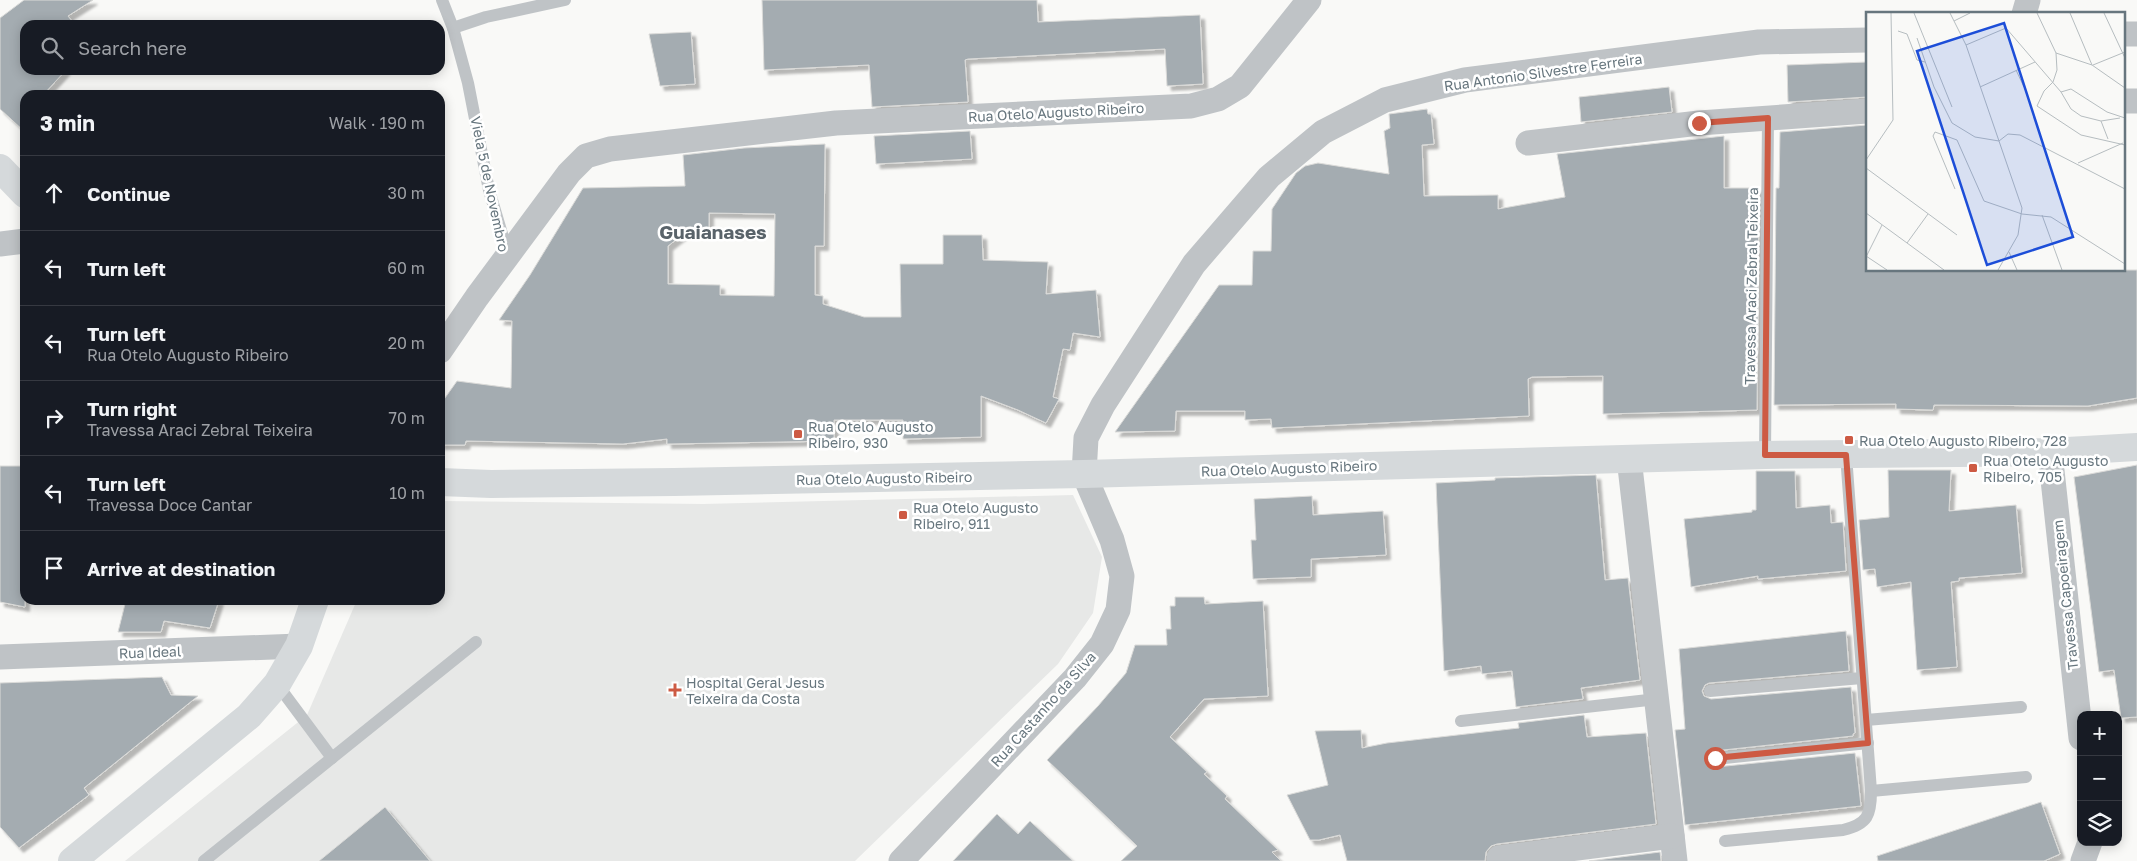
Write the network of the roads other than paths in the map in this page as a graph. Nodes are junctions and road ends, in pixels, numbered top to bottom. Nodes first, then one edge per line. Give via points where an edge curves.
1 (442, 0) edge
2 (565, 0) edge
3 (1309, 0) edge
4 (453, 28) junction
5 (2124, 34) edge
6 (2137, 34) edge
7 (1866, 40) edge
8 (2124, 101) edge
9 (2137, 101) edge
10 (1866, 111) edge
11 (1768, 118) junction
12 (1528, 143) dead end
13 (0, 168) edge
14 (20, 189) edge
15 (20, 242) edge
16 (0, 244) edge
17 (508, 254) junction
18 (445, 344) edge
19 (2137, 447) edge
20 (2050, 452) junction
21 (1765, 455) junction
22 (1846, 455) junction
23 (1629, 458) junction
24 (1084, 474) junction
25 (445, 482) edge
26 (313, 605) edge
27 (476, 642) dead end
28 (299, 646) junction
29 (0, 657) edge
30 (1862, 678) junction
31 (277, 684) junction
32 (1710, 691) dead end
33 (1657, 699) junction
34 (2021, 707) dead end
35 (2078, 711) edge
36 (1866, 720) junction
37 (1461, 721) dead end
38 (1868, 743) junction
39 (332, 758) junction
40 (1715, 758) dead end
41 (2026, 777) dead end
42 (1871, 791) junction
43 (1672, 836) junction
44 (1725, 841) dead end
45 (2089, 846) edge
46 (1499, 858) dead end
47 (72, 861) edge
48 (204, 861) edge
49 (901, 861) edge
50 (1675, 861) edge
51 (2083, 861) edge

1 - 4 lane, Viela 5 de Novembro
2 - 4 lane via 486,17
3 - 17 street, Rua Otelo Augusto Ribeiro via 1240,86 1218,99 1191,106 836,123 610,149 586,156 569,173
4 - 17 lane, Viela 5 de Novembro via 489,190
5 - 6 street
7 - 24 street, Rua Antonio Silvestre Ferreira via 1760,42 1465,80 1385,100 1323,132 1268,177 1194,264 1099,413 1086,438
8 - 9 street
10 - 11 street
11 - 12 street via 1626,130
11 - 21 lane, Travessa Araci Zebral Teixeira
13 - 14 street
15 - 16 street
17 - 18 street, Viela 5 de Novembro
19 - 20 street, Rua Otelo Augusto Ribeiro
20 - 22 street, Rua Otelo Augusto Ribeiro
20 - 35 street, Travessa Capoeiragem
21 - 22 street, Rua Otelo Augusto Ribeiro
21 - 23 street, Rua Otelo Augusto Ribeiro
22 - 30 lane
23 - 24 street, Rua Otelo Augusto Ribeiro
23 - 33 street
24 - 25 street, Rua Otelo Augusto Ribeiro via 655,483
24 - 49 street, Rua Castanho da Silva via 1112,540 1122,576 1118,610 1102,644 1075,678
26 - 28 street
27 - 39 lane
28 - 29 street, Rua Ideal
28 - 31 street
30 - 32 lane
30 - 36 lane
31 - 39 lane
31 - 47 street via 248,716
33 - 37 lane
33 - 43 street
34 - 36 lane
36 - 38 lane
38 - 40 lane
38 - 42 lane
39 - 48 lane
41 - 42 lane
42 - 44 lane via 1871,806 1858,826
43 - 46 street
43 - 50 street
45 - 51 street

